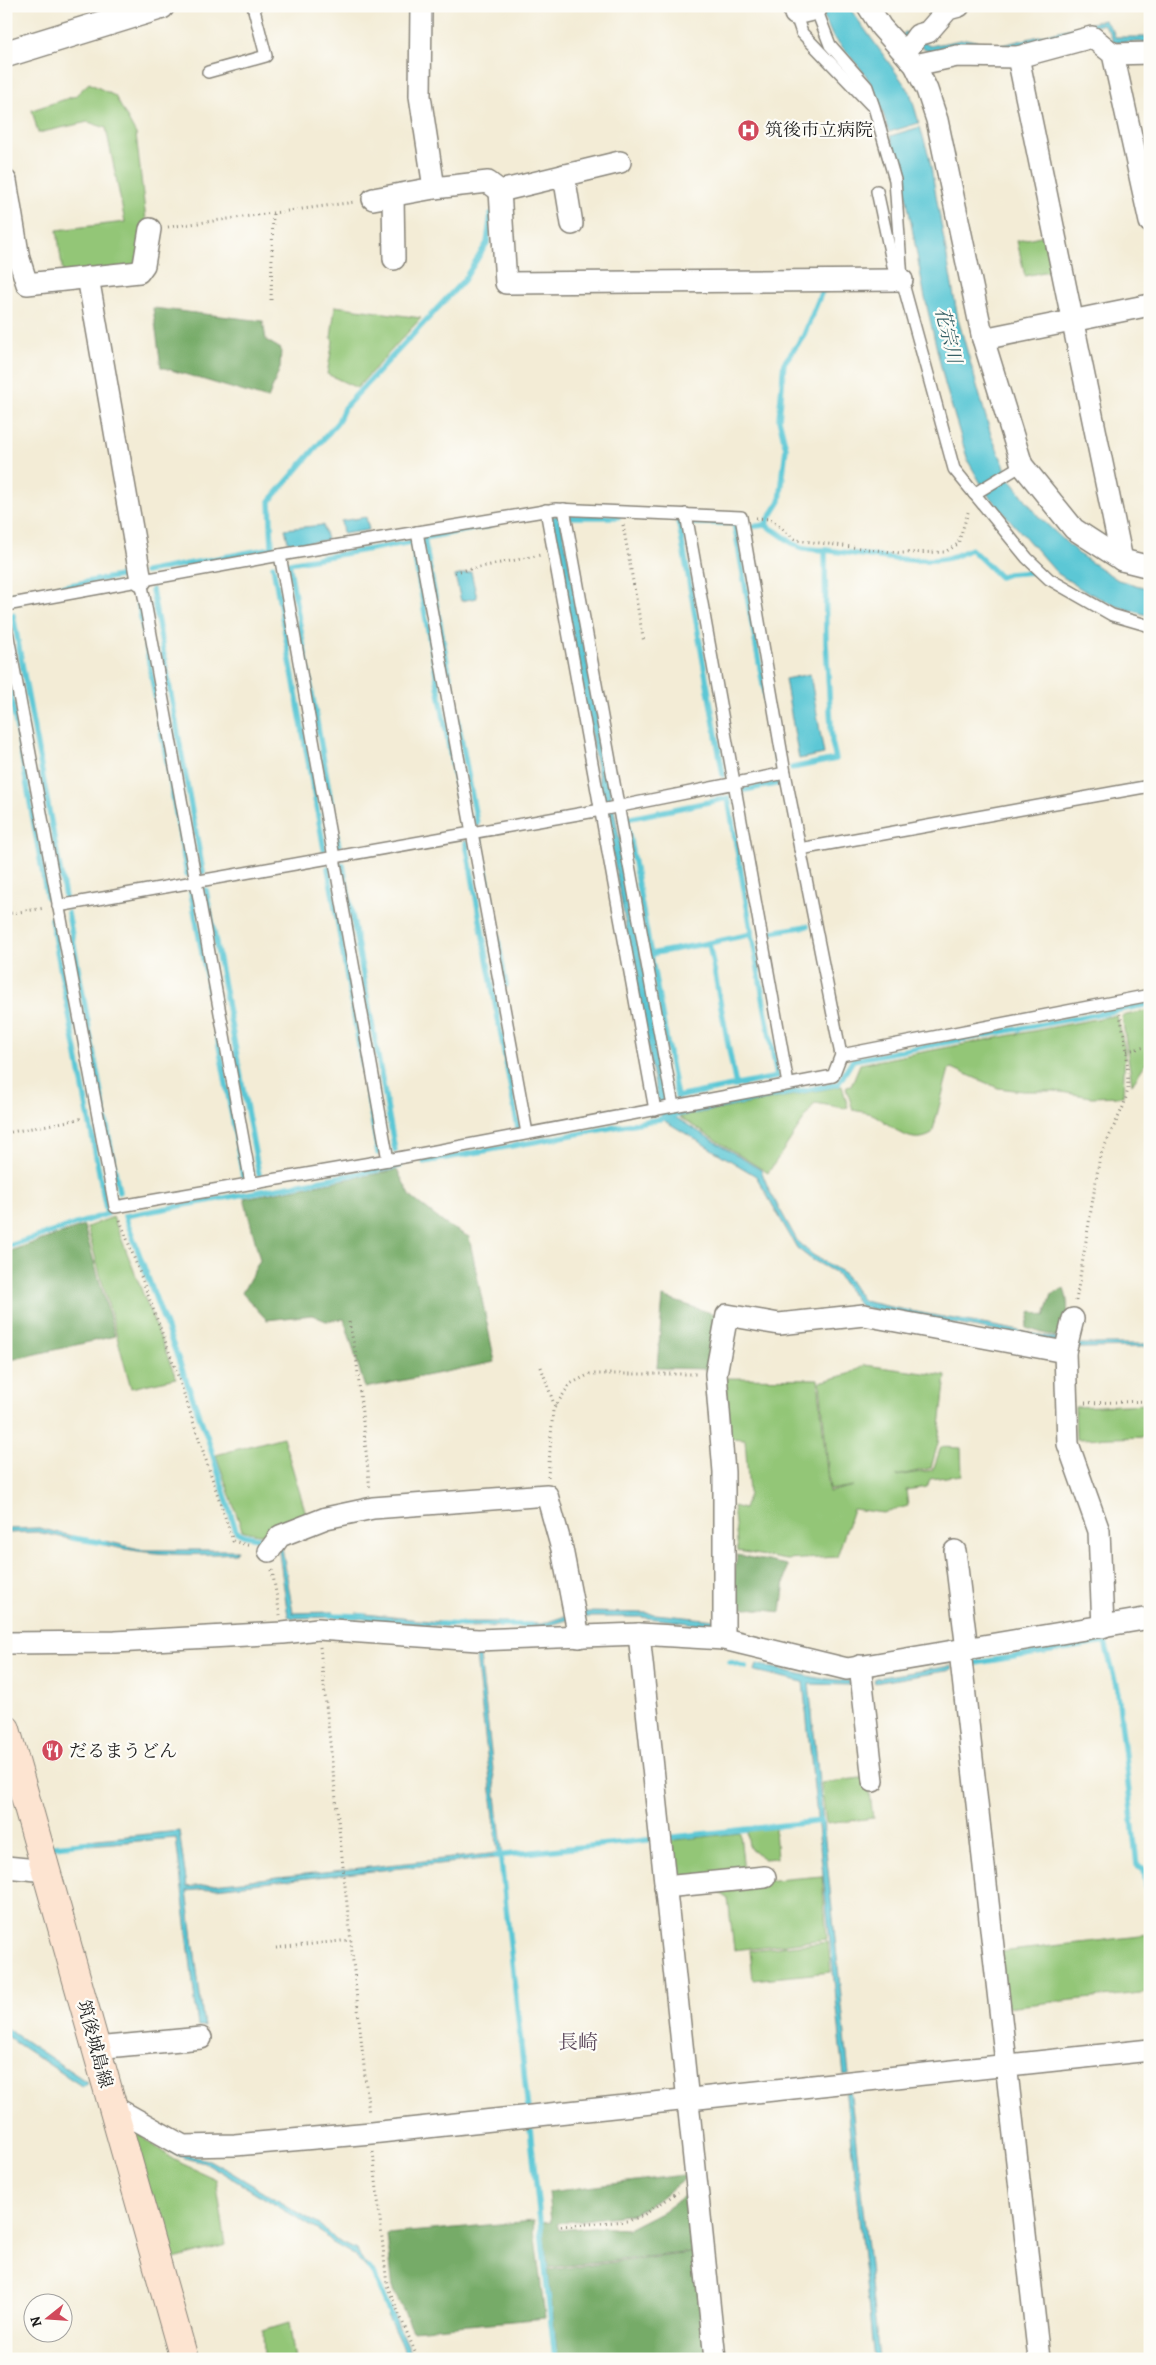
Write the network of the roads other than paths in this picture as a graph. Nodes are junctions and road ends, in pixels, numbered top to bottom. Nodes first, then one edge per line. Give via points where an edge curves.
1 (161, 6) edge
2 (253, 6) edge
3 (421, 6) edge
4 (868, 6) edge
5 (959, 6) edge
6 (816, 8) edge
7 (794, 10) edge
8 (127, 11) edge
9 (912, 50) junction
10 (1150, 53) edge
11 (6, 54) edge
12 (1113, 54) junction
13 (1018, 57) junction
14 (208, 72) dead end
15 (874, 107) junction
16 (620, 162) dead end
17 (564, 175) junction
18 (6, 181) edge
19 (434, 188) junction
20 (500, 191) junction
21 (877, 191) dead end
22 (1150, 222) edge
23 (572, 224) dead end
24 (150, 229) road end
25 (394, 259) dead end
26 (12, 261) edge
27 (88, 277) junction
28 (899, 280) junction
29 (1150, 305) edge
30 (1072, 321) junction
31 (983, 339) junction
32 (1016, 468) junction
33 (977, 492) junction
34 (564, 509) junction
35 (546, 510) junction
36 (686, 514) junction
37 (417, 532) junction
38 (280, 555) junction
39 (1122, 560) junction
40 (1150, 567) edge
41 (141, 580) junction
42 (6, 605) edge
43 (6, 626) edge
44 (1150, 626) edge
45 (785, 773) junction
46 (732, 782) junction
47 (1150, 786) edge
48 (618, 806) junction
49 (601, 810) junction
50 (471, 832) junction
51 (800, 849) junction
52 (333, 858) junction
53 (197, 880) junction
54 (58, 906) junction
55 (1150, 996) edge
56 (841, 1055) junction
57 (788, 1084) junction
58 (673, 1106) junction
59 (655, 1110) junction
60 (527, 1133) junction
61 (388, 1160) junction
62 (251, 1183) junction
63 (1073, 1319) road end
64 (1064, 1352) junction
65 (269, 1551) road end
66 (955, 1551) dead end
67 (1150, 1618) edge
68 (1103, 1627) junction
69 (639, 1634) junction
70 (579, 1637) junction
71 (724, 1639) junction
72 (6, 1643) edge
73 (963, 1651) junction
74 (860, 1666) junction
75 (6, 1729) edge
76 (873, 1781) dead end
77 (6, 1867) edge
78 (47, 1871) junction
79 (765, 1877) dead end
80 (665, 1887) junction
81 (201, 2038) dead end
82 (96, 2048) junction
83 (1150, 2050) edge
84 (1007, 2064) junction
85 (686, 2098) junction
86 (112, 2106) junction
87 (184, 2359) edge
88 (715, 2359) edge
89 (1039, 2359) edge

1 - 8 street
2 - 14 lane via 266,56
3 - 19 street via 420,96
4 - 9 street via 881,27
5 - 9 street via 948,9
6 - 7 street
6 - 15 lane via 830,45 867,87
7 - 15 lane via 802,34
8 - 11 street
9 - 13 street via 957,56
9 - 31 street via 937,120
10 - 12 street
12 - 13 street via 1092,37
12 - 22 street
13 - 30 street
15 - 28 lane via 895,180
16 - 17 street
17 - 20 street
17 - 23 street
18 - 26 street
19 - 20 street via 488,182
19 - 25 street via 383,198
20 - 28 street via 506,283
21 - 28 lane
24 - 27 street via 144,265 139,272
26 - 27 street via 27,284
27 - 41 street
28 - 33 lane via 954,469
29 - 30 street
30 - 31 street
30 - 39 street
31 - 32 street
32 - 33 lane
32 - 39 street via 1074,529
33 - 44 lane via 1038,570 1049,579 1112,615
34 - 35 lane
34 - 36 lane
34 - 48 lane
35 - 37 lane
35 - 49 lane
36 - 45 lane via 740,517
36 - 46 lane
37 - 38 lane
37 - 50 lane
38 - 41 lane
38 - 52 lane
39 - 40 street
41 - 42 lane
41 - 53 lane
43 - 54 lane
45 - 46 lane
45 - 51 lane
46 - 48 lane
46 - 57 lane
47 - 51 lane
48 - 49 lane
48 - 58 lane
49 - 50 lane
49 - 59 lane
50 - 52 lane
50 - 60 lane
51 - 56 lane
52 - 53 lane
52 - 61 lane
53 - 54 lane
53 - 62 lane
54 - 62 lane via 115,1207
55 - 56 lane
56 - 57 lane via 833,1076
57 - 58 lane
58 - 59 lane
59 - 60 lane
60 - 61 lane
61 - 62 lane
63 - 64 street
64 - 68 street via 1068,1444 1099,1531
64 - 71 street via 864,1315 779,1324 727,1315 716,1374 724,1472
65 - 70 street via 280,1536 326,1518 372,1508 547,1495 562,1549
66 - 73 street
67 - 68 street
68 - 73 street
69 - 70 street
69 - 71 street
69 - 80 street
70 - 72 street via 478,1640 318,1629 115,1642
71 - 74 street via 847,1668
73 - 74 street
73 - 84 street
74 - 76 street
75 - 78 main road, 筑後城島線
77 - 78 street
78 - 82 main road, 筑後城島線
79 - 80 street
80 - 85 street
81 - 82 street
82 - 86 main road, 筑後城島線
83 - 84 street
84 - 85 street
84 - 89 street
85 - 86 street via 371,2133 235,2145 183,2146
85 - 88 street
86 - 87 main road, 筑後城島線

